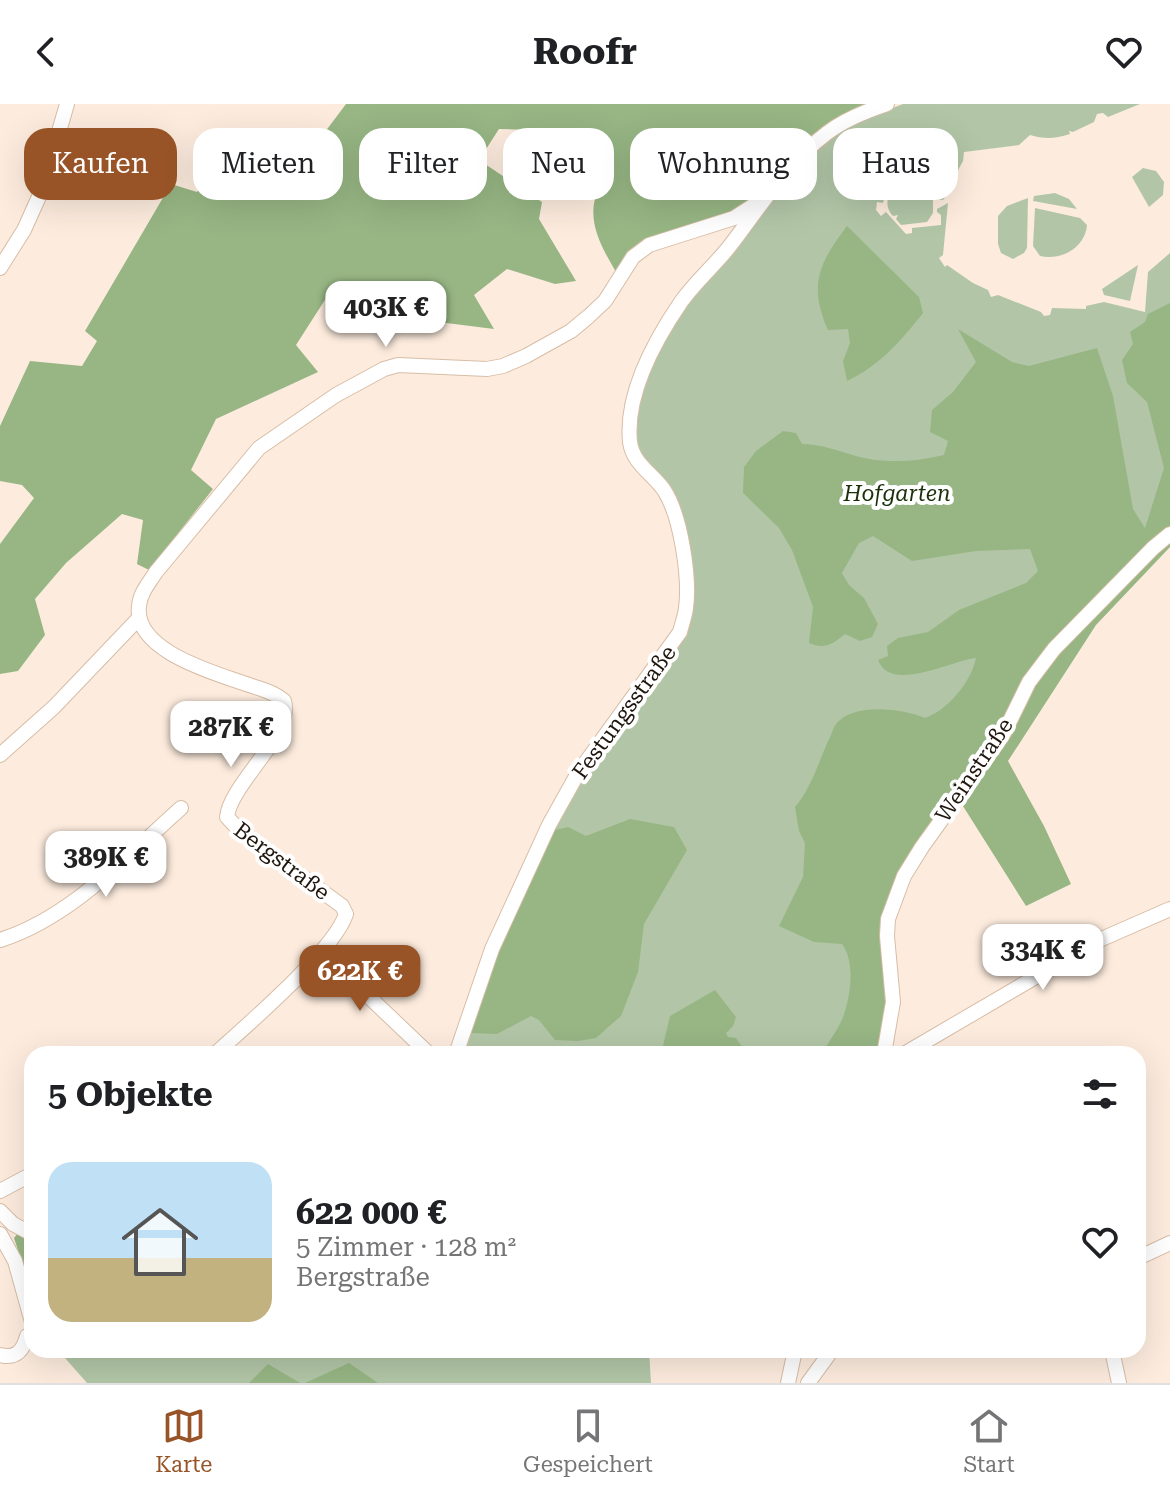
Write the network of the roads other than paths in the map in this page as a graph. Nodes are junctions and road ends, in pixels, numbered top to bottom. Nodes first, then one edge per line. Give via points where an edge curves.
1 (67, 104) edge
2 (887, 104) edge
3 (817, 141) edge
4 (762, 200) joint
5 (712, 226) junction
6 (728, 248) junction
7 (0, 268) edge
8 (1170, 534) edge
9 (139, 618) junction
10 (0, 755) edge
11 (181, 808) dead end
12 (1170, 909) edge
13 (0, 940) edge
14 (322, 952) junction
15 (223, 1046) edge
16 (421, 1046) edge
17 (459, 1046) edge
18 (885, 1046) edge
19 (917, 1046) edge
20 (24, 1178) edge
21 (0, 1191) edge
22 (0, 1211) edge
23 (24, 1230) edge
24 (0, 1234) edge
25 (1170, 1243) edge
26 (1146, 1254) edge
27 (24, 1293) edge
28 (24, 1346) edge
29 (0, 1355) edge
30 (793, 1358) edge
31 (826, 1358) edge
32 (1114, 1358) edge
33 (788, 1383) edge
34 (808, 1383) edge
35 (1119, 1383) edge

1 - 7 street via 42,190
2 - 3 street via 851,117
4 - 5 street
4 - 6 street, Festungsstraße
5 - 6 street via 723,234
5 - 9 street via 649,245 589,316 526,356 487,369 409,364 384,369 276,434 156,572 142,594
6 - 17 street, Festungsstraße via 681,301 638,385 631,411 634,455 662,488 676,524 686,588 680,632 578,773 549,825 492,949
8 - 18 street, Weinstraße via 1054,649 1029,682 1004,733 904,876 888,919 893,1002
9 - 10 street
9 - 14 street, Bergstraße via 167,651 284,701 277,731 227,817 342,906 345,919
11 - 13 street via 96,883 44,919
12 - 19 street via 1079,950
14 - 15 street
14 - 16 street
20 - 21 street
22 - 23 street
24 - 27 street
25 - 26 street
28 - 29 street via 17,1354
30 - 33 street
31 - 34 street
32 - 35 street

